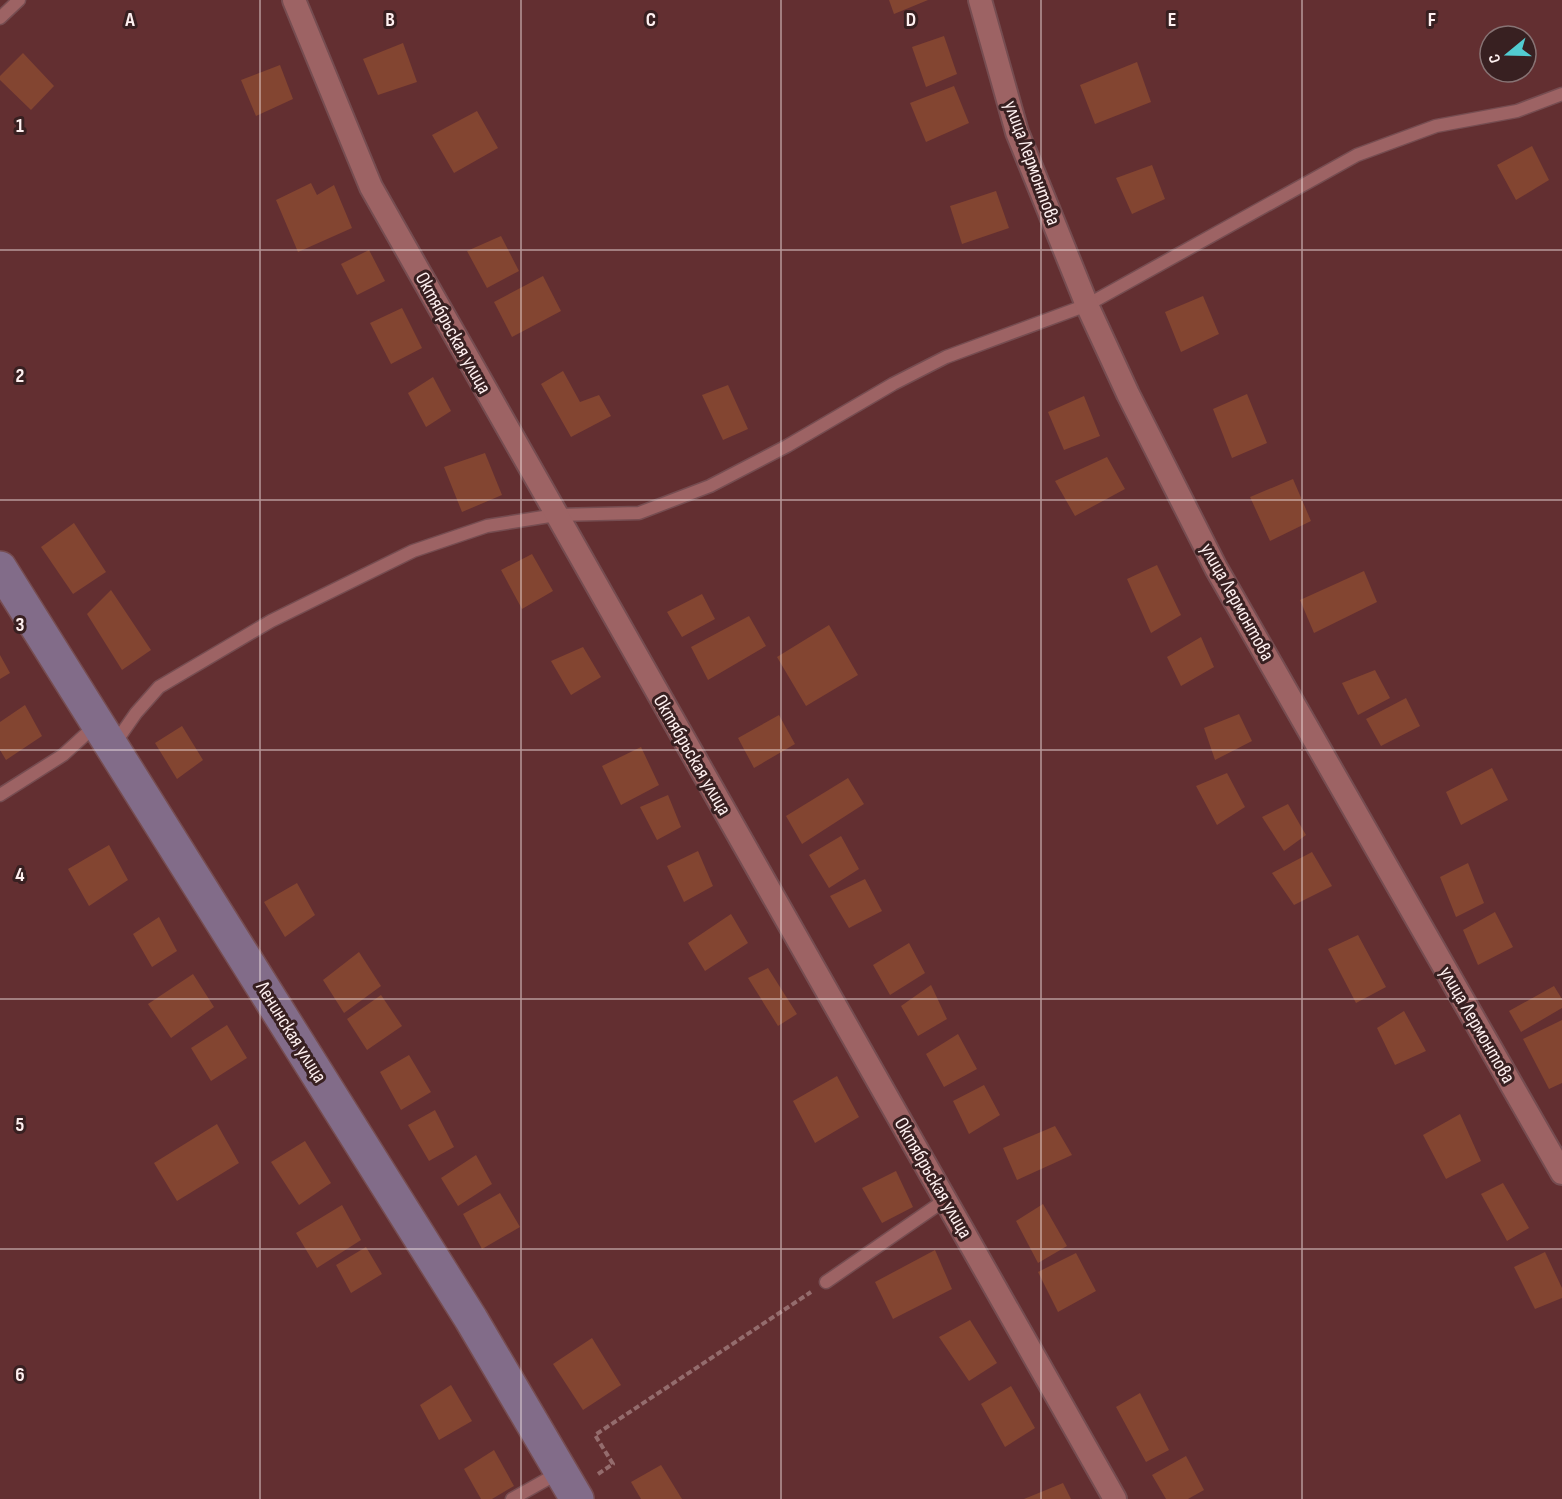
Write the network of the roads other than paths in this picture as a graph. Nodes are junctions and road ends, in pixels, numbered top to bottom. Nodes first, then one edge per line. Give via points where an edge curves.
1 (19, 0) edge
2 (294, 0) edge
3 (980, 0) edge
4 (0, 18) edge
5 (1562, 94) edge
6 (1086, 304) junction
7 (556, 515) junction
8 (0, 568) edge
9 (105, 735) junction
10 (0, 795) edge
11 (1562, 1173) edge
12 (945, 1200) junction
13 (826, 1282) road end
14 (570, 1487) edge
15 (512, 1499) edge
16 (1115, 1499) edge

1 - 4 lane
2 - 7 street, Октябрьская улица via 370,187
3 - 6 street, улица Лермонтова via 1017,132
5 - 6 lane via 1517,111 1436,126 1358,155
6 - 7 lane via 946,357 710,486 639,513
6 - 11 street, улица Лермонтова via 1216,568
7 - 9 lane via 487,526 413,551 271,621 159,687 136,713
7 - 12 street, Октябрьская улица
8 - 9 street, Ленинская улица
9 - 10 lane via 63,755
9 - 14 street, Ленинская улица via 471,1319
12 - 13 lane
12 - 16 street, Октябрьская улица
14 - 15 lane

